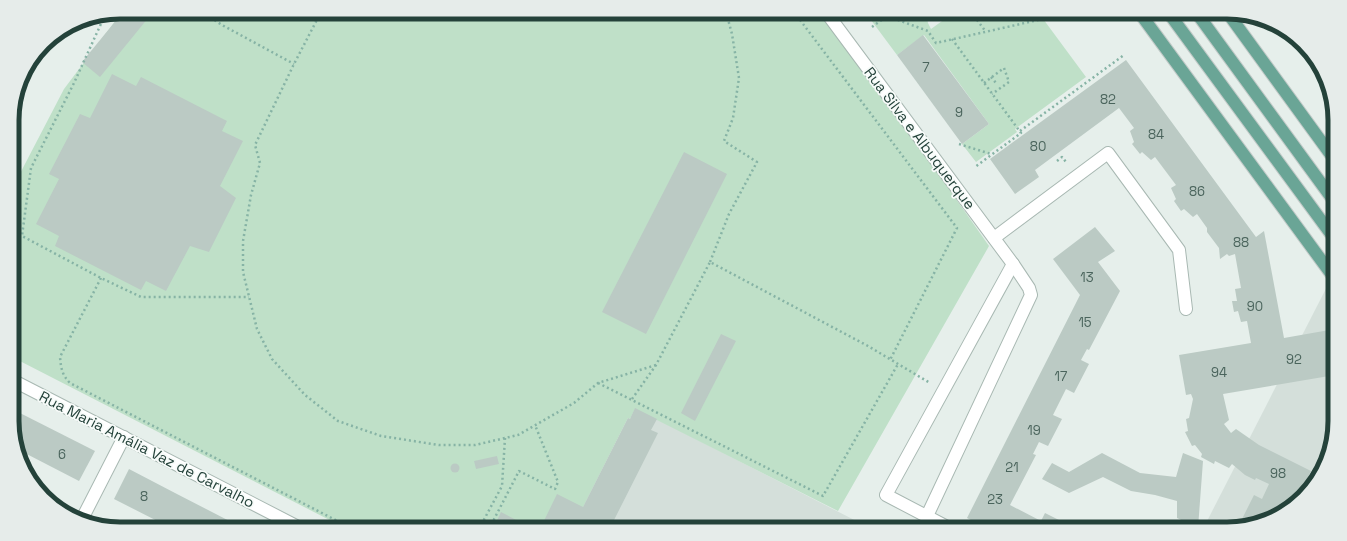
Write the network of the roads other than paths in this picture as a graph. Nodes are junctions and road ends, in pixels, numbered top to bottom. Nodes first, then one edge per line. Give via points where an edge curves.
1 (831, 19) edge
2 (1144, 19) edge
3 (1173, 19) edge
4 (1201, 19) edge
5 (1232, 19) edge
6 (1328, 151) edge
7 (1328, 193) edge
8 (1328, 230) edge
9 (994, 238) junction
10 (1013, 264) junction
11 (1328, 269) edge
12 (1186, 309) dead end
13 (19, 384) edge
14 (124, 437) junction
15 (84, 516) edge
16 (927, 516) junction
17 (288, 522) edge
18 (938, 522) edge

1 - 9 street, Rua Silva e Albuquerque
2 - 11 main road
3 - 8 main road
4 - 7 main road
5 - 6 main road
9 - 10 street, Rua Silva e Albuquerque
9 - 12 street via 1108,153 1179,250
10 - 16 street, Rua Silva e Albuquerque via 1031,295
10 - 16 street via 886,495
13 - 14 street, Rua Maria Amália Vaz de Carvalho
14 - 15 street
14 - 17 street, Rua Maria Amália Vaz de Carvalho
16 - 18 street

